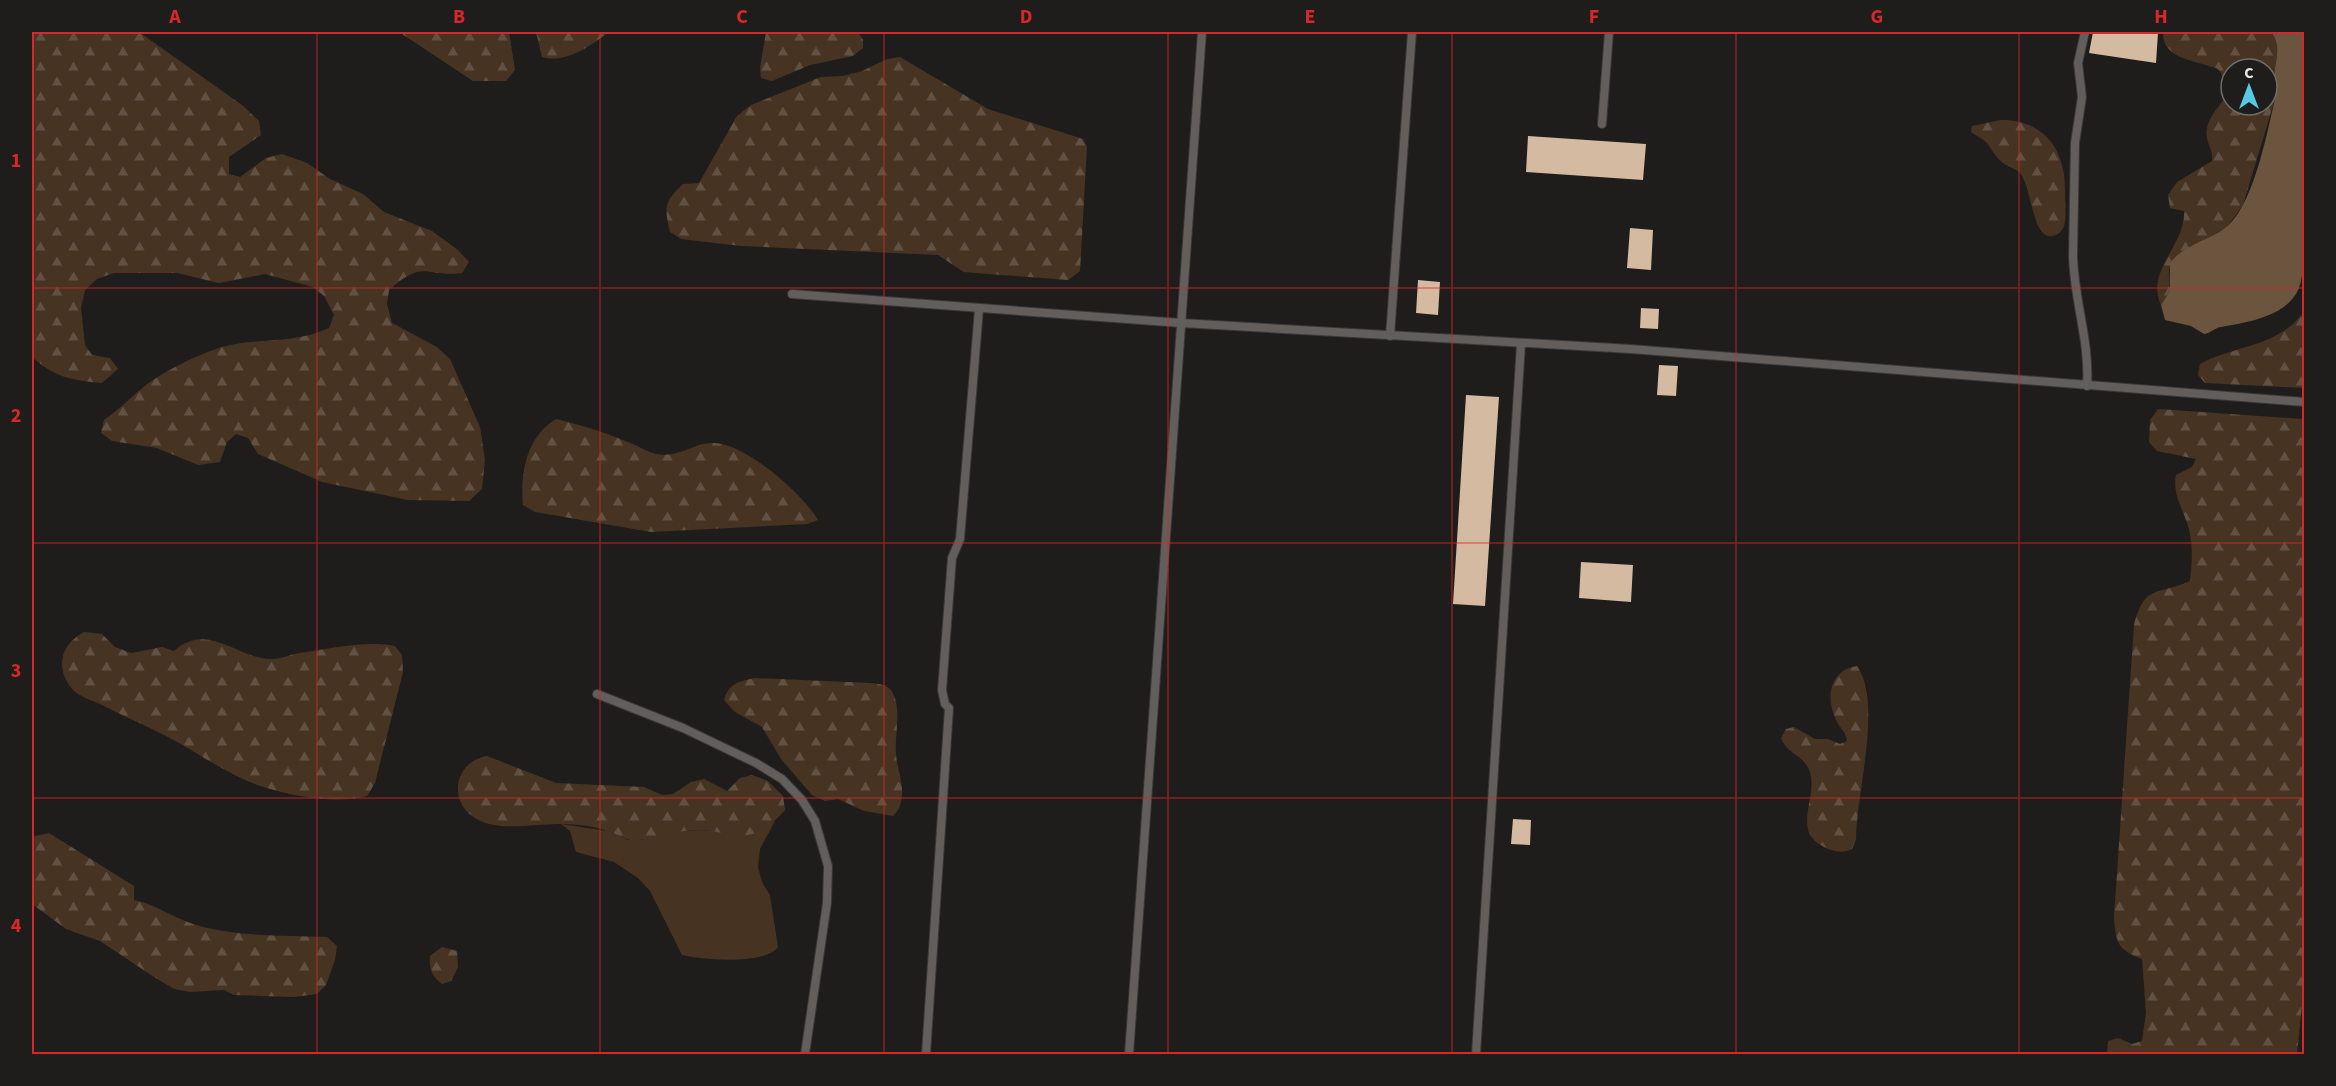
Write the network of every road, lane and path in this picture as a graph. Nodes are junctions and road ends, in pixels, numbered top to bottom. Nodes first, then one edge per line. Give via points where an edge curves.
1 (1202, 32) edge
2 (1412, 32) edge
3 (1609, 32) edge
4 (2085, 32) edge
5 (1602, 124) dead end
6 (792, 294) dead end
7 (979, 309) junction
8 (1181, 323) junction
9 (1390, 336) junction
10 (1521, 344) junction
11 (2087, 386) junction
12 (2304, 402) edge
13 (597, 694) dead end
14 (805, 1054) edge
15 (926, 1054) edge
16 (1129, 1054) edge
17 (1476, 1054) edge

1 - 8 lane
2 - 9 lane
3 - 5 lane
4 - 11 lane via 2079,63 2082,97 2075,143 2073,275 2087,351
6 - 7 lane
7 - 8 lane
7 - 15 lane via 960,539 952,558 943,679 943,698 949,708
8 - 9 lane
8 - 16 lane
9 - 10 lane
10 - 11 lane via 1631,349
10 - 17 lane
11 - 12 lane
13 - 14 lane via 756,763 782,779 815,821 828,866 827,903

